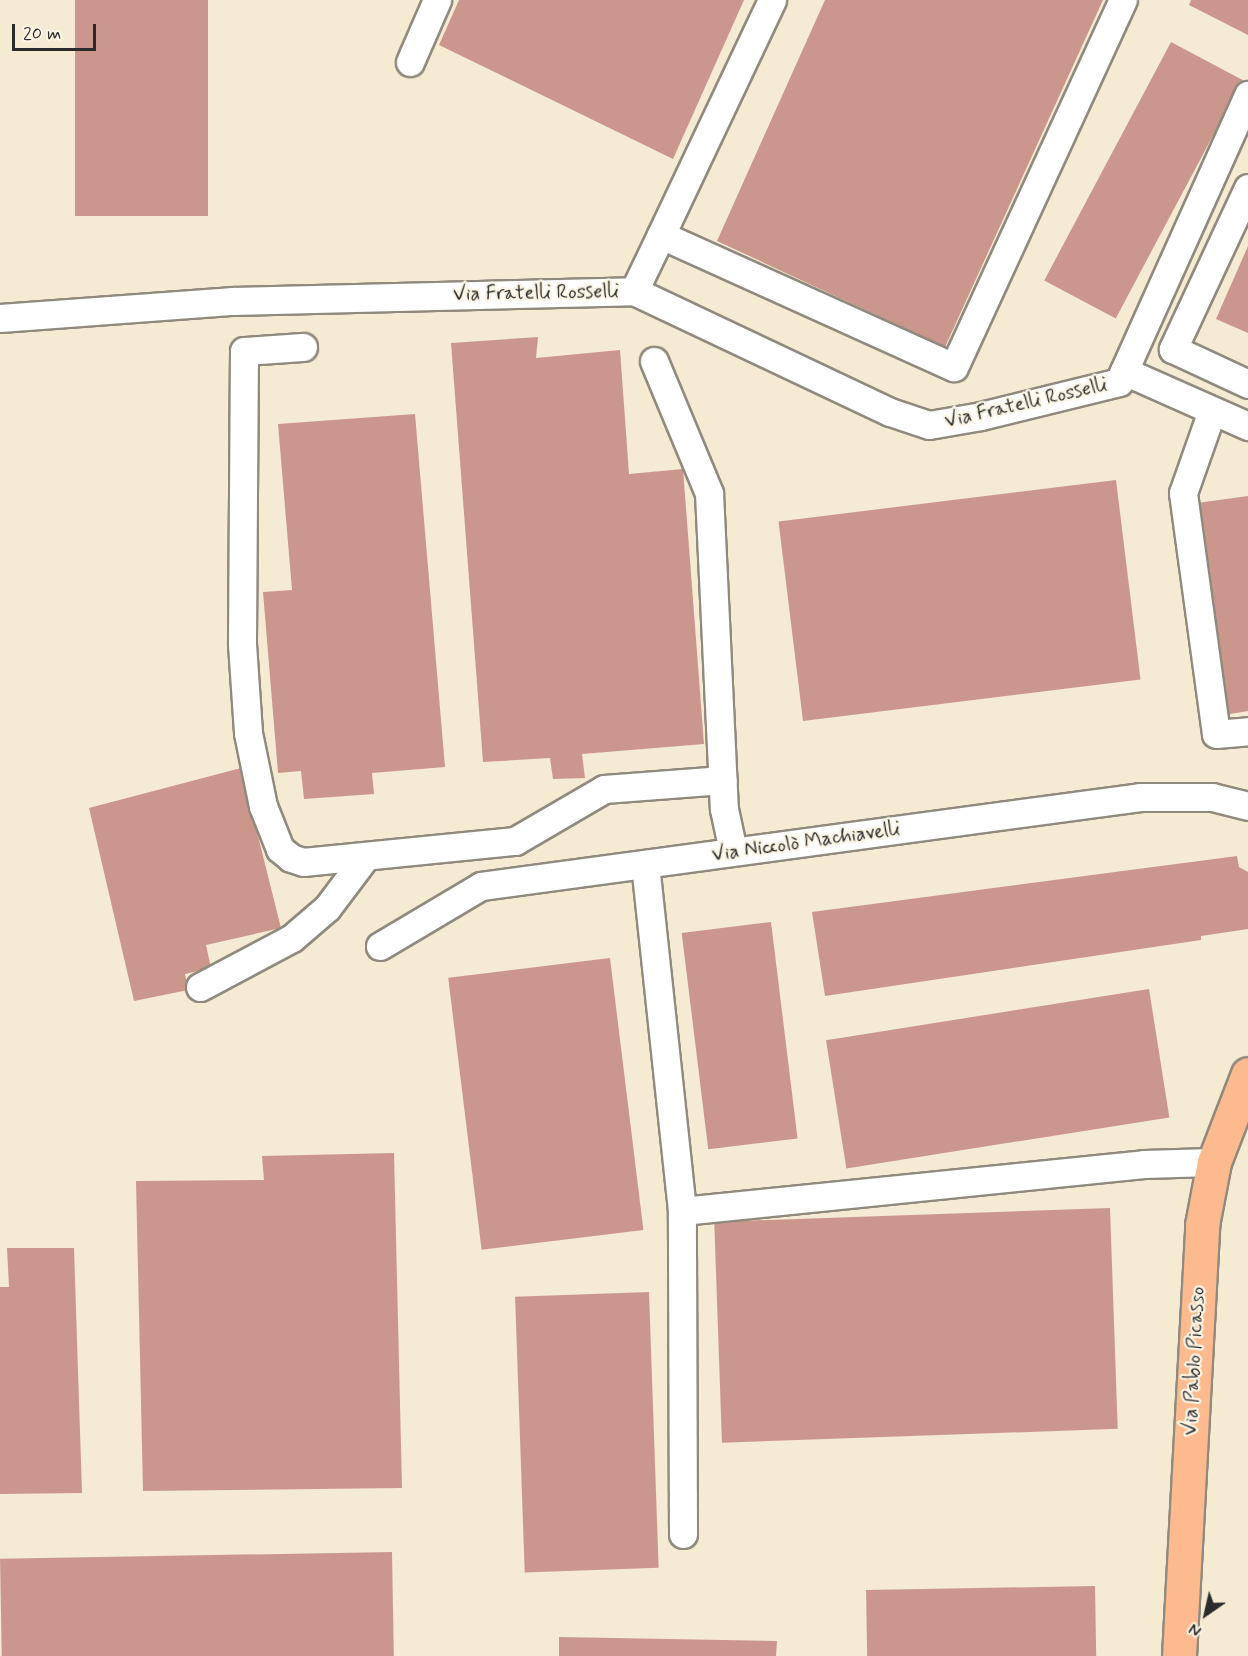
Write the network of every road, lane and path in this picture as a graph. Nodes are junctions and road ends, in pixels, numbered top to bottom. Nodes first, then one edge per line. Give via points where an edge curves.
1 (437, 0) edge
2 (771, 0) edge
3 (1123, 0) edge
4 (410, 62) dead end
5 (1248, 95) edge
6 (1248, 188) edge
7 (661, 235) junction
8 (634, 291) junction
9 (0, 318) edge
10 (303, 346) dead end
11 (654, 361) dead end
12 (1124, 371) junction
13 (1248, 384) edge
14 (1208, 422) dead end
15 (1248, 426) edge
16 (1248, 731) edge
17 (723, 780) junction
18 (1248, 806) edge
19 (733, 852) junction
20 (366, 856) junction
21 (645, 864) junction
22 (380, 946) dead end
23 (200, 987) dead end
24 (1248, 1074) edge
25 (1214, 1162) junction
26 (682, 1211) junction
27 (683, 1534) dead end
28 (1179, 1656) edge

1 - 4 street
2 - 7 street
3 - 7 street via 954,367
5 - 12 street, Via Fratelli Rosselli
6 - 13 street via 1173,349
7 - 8 street
8 - 9 street, Via Fratelli Rosselli via 233,301
8 - 12 street, Via Fratelli Rosselli via 890,412 929,425 1119,382
10 - 20 street via 244,351 242,620 248,733 263,806 280,849 303,861
11 - 17 street via 710,493
12 - 15 street
14 - 16 street via 1183,493 1216,734
17 - 19 street
17 - 20 street via 604,789 515,841
18 - 19 street, Via Niccolò Machiavelli via 1212,797 1140,797
19 - 21 street, Via Niccolò Machiavelli
20 - 23 street via 327,908 291,938
21 - 22 street, Via Niccolò Machiavelli via 481,886
21 - 26 street
24 - 25 main road, Via Pablo Picasso
25 - 26 street via 1144,1164
25 - 28 main road, Via Pablo Picasso via 1202,1225
26 - 27 street

